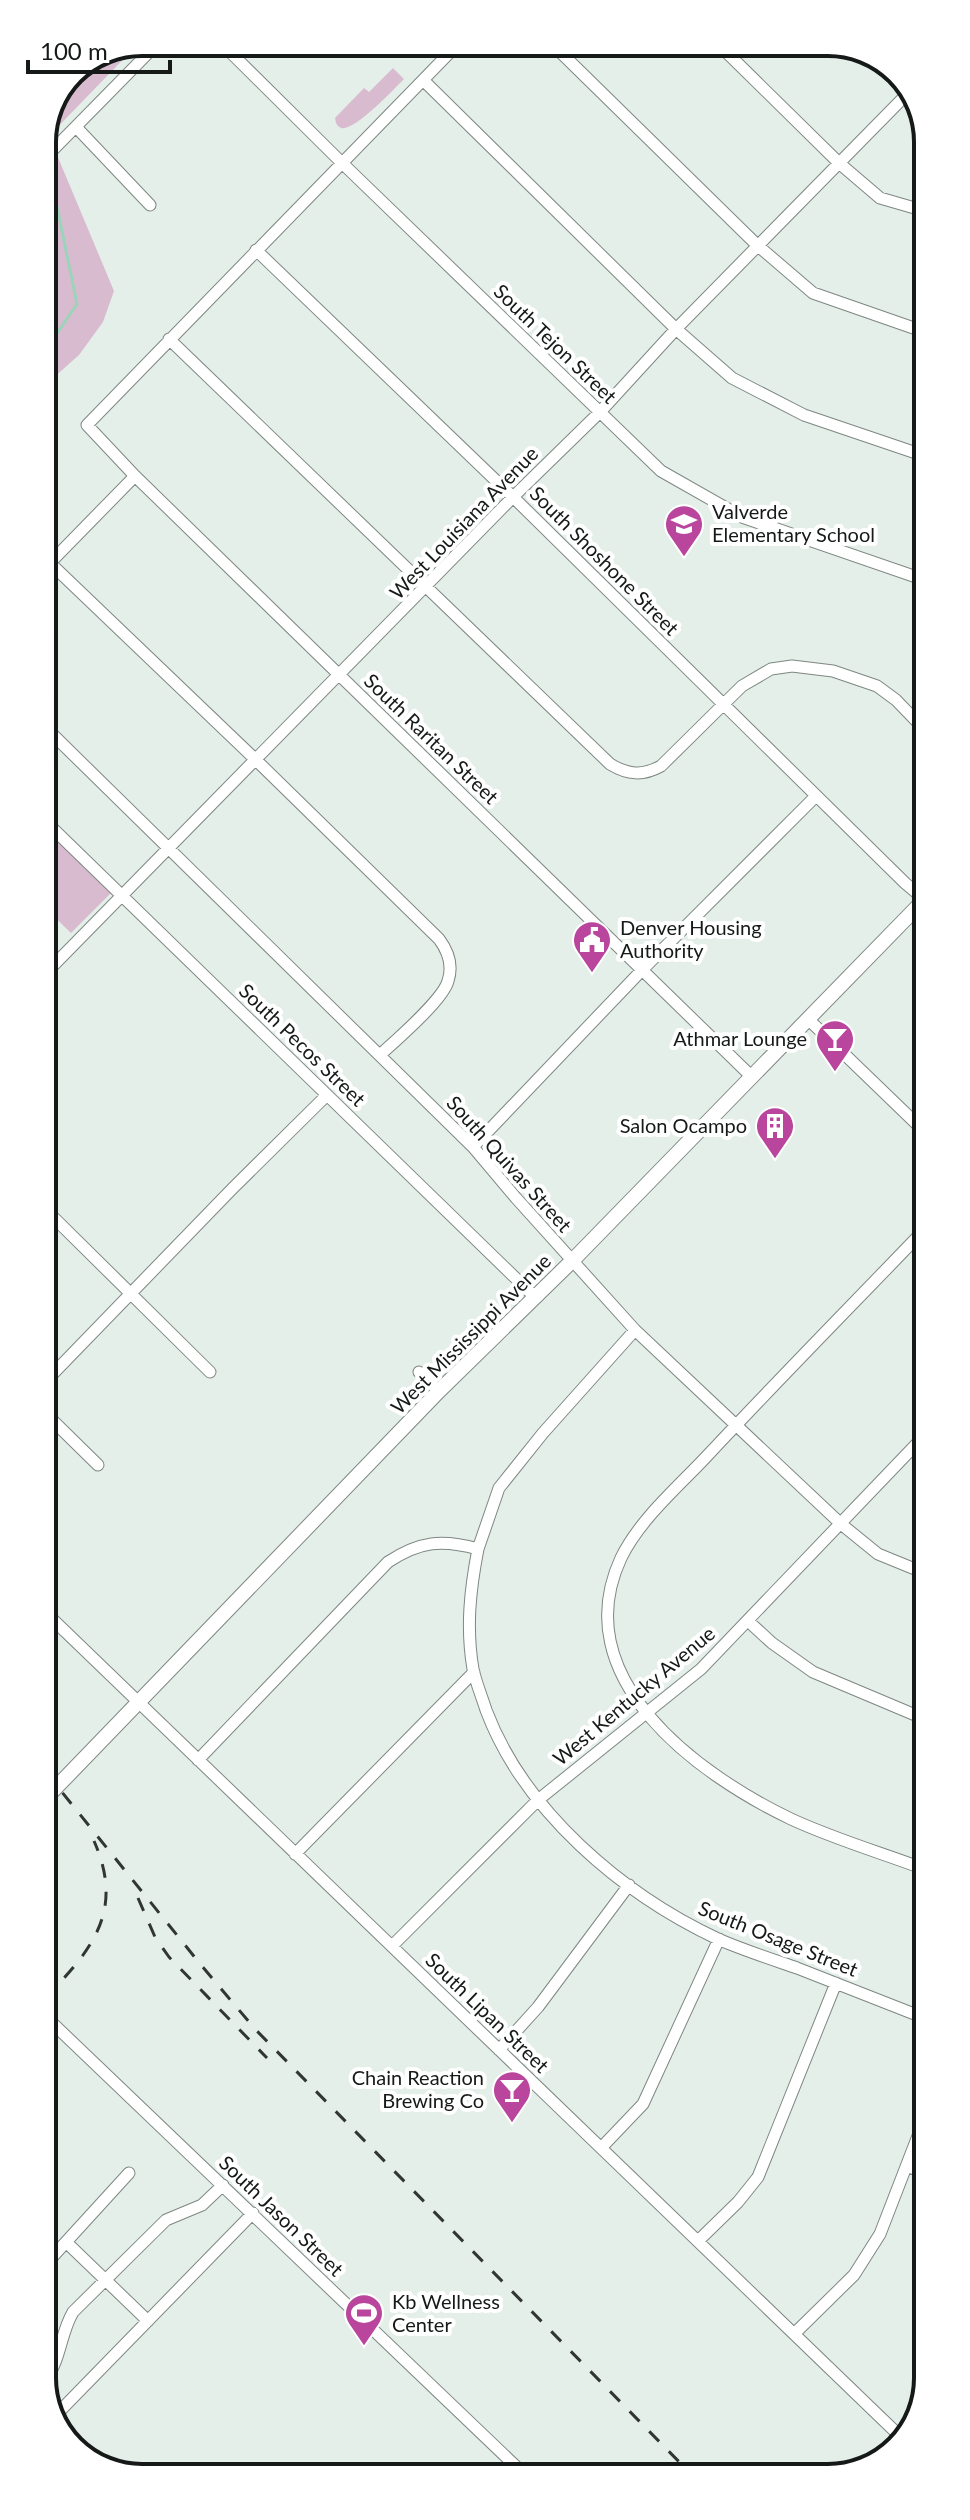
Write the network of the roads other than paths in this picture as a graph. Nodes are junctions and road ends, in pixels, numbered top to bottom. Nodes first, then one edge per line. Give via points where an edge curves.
1 (145, 56) edge
2 (234, 56) edge
3 (446, 56) edge
4 (564, 56) edge
5 (730, 56) edge
6 (423, 80) junction
7 (902, 99) edge
8 (76, 127) junction
9 (56, 147) edge
10 (341, 162) junction
11 (839, 163) junction
12 (150, 205) dead end
13 (914, 208) edge
14 (757, 245) junction
15 (256, 250) junction
16 (914, 328) edge
17 (676, 329) junction
18 (169, 339) junction
19 (600, 412) junction
20 (914, 452) edge
21 (135, 476) junction
22 (513, 497) junction
23 (56, 557) edge
24 (56, 576) edge
25 (914, 576) edge
26 (426, 588) junction
27 (339, 676) junction
28 (724, 703) junction
29 (914, 719) edge
30 (56, 738) edge
31 (256, 760) junction
32 (816, 796) junction
33 (56, 832) edge
34 (169, 849) junction
35 (914, 888) edge
36 (123, 896) junction
37 (914, 909) edge
38 (56, 963) edge
39 (643, 969) junction
40 (808, 1019) junction
41 (380, 1055) junction
42 (752, 1077) junction
43 (327, 1095) junction
44 (914, 1121) edge
45 (473, 1147) junction
46 (56, 1220) edge
47 (914, 1240) edge
48 (572, 1261) junction
49 (130, 1294) junction
50 (535, 1297) junction
51 (635, 1330) junction
52 (56, 1371) edge
53 (210, 1372) dead end
54 (419, 1372) dead end
55 (439, 1391) junction
56 (56, 1424) edge
57 (737, 1424) junction
58 (914, 1447) edge
59 (98, 1465) dead end
60 (841, 1524) junction
61 (478, 1549) junction
62 (914, 1569) edge
63 (748, 1621) junction
64 (56, 1623) edge
65 (474, 1672) junction
66 (138, 1704) junction
67 (646, 1712) junction
68 (914, 1715) edge
69 (198, 1760) junction
70 (56, 1788) edge
71 (538, 1800) junction
72 (295, 1854) junction
73 (914, 1865) edge
74 (629, 1885) junction
75 (719, 1939) junction
76 (392, 1946) junction
77 (836, 1983) junction
78 (914, 2014) edge
79 (56, 2026) edge
80 (499, 2050) junction
81 (914, 2147) edge
82 (601, 2148) junction
83 (907, 2166) junction
84 (914, 2169) edge
85 (129, 2173) dead end
86 (223, 2185) junction
87 (253, 2213) junction
88 (698, 2241) junction
89 (66, 2242) junction
90 (56, 2253) edge
91 (106, 2280) junction
92 (148, 2321) junction
93 (794, 2334) junction
94 (56, 2361) edge
95 (62, 2409) edge
96 (895, 2431) edge
97 (514, 2464) edge

1 - 8 street
2 - 10 street, South Tejon Street
3 - 6 street
4 - 14 street
5 - 11 street
6 - 10 street
6 - 17 street
7 - 11 street, West Louisiana Avenue
8 - 9 street
8 - 12 street
10 - 15 street
10 - 19 street, South Tejon Street
11 - 13 street via 880,198
11 - 14 street, West Louisiana Avenue
14 - 16 street via 813,293
14 - 17 street, West Louisiana Avenue
15 - 18 street
15 - 22 street, South Shoshone Street
17 - 19 street, West Louisiana Avenue
17 - 20 street via 732,378 804,415
18 - 21 street, South Raritan Street via 87,425
18 - 26 street
19 - 22 street, West Louisiana Avenue
19 - 25 street, South Tejon Street via 661,471 742,517
21 - 23 street
21 - 27 street, South Raritan Street
22 - 26 street, West Louisiana Avenue
22 - 28 street, South Shoshone Street
24 - 31 street
26 - 27 street, West Louisiana Avenue
26 - 28 street via 620,770 636,774 661,766
27 - 31 street, West Louisiana Avenue
27 - 39 street, South Raritan Street
28 - 29 street via 771,669 819,668 877,686
28 - 32 street, South Shoshone Street
30 - 34 street, South Quivas Street
31 - 34 street, West Louisiana Avenue
31 - 41 street via 445,948 450,973 444,991
32 - 35 street, South Shoshone Street
32 - 39 street
33 - 36 street, South Pecos Street
34 - 36 street, West Louisiana Avenue
34 - 41 street, South Quivas Street
36 - 38 street, West Louisiana Avenue
36 - 43 street, South Pecos Street
37 - 40 main road, West Mississippi Avenue
39 - 42 street, South Raritan Street
39 - 45 street
40 - 42 main road, West Mississippi Avenue
40 - 44 street
41 - 45 street, South Quivas Street
42 - 48 main road, West Mississippi Avenue
43 - 49 street
43 - 50 street, South Pecos Street
45 - 48 street, South Quivas Street
46 - 49 street
47 - 57 street
48 - 50 main road, West Mississippi Avenue
48 - 51 street, South Quivas Street
49 - 52 street
49 - 53 street
50 - 55 main road, West Mississippi Avenue
51 - 57 street, South Quivas Street
51 - 61 street, South Osage Street via 499,1488
54 - 55 street
55 - 66 main road, West Mississippi Avenue
56 - 59 street
57 - 60 street, South Quivas Street
57 - 67 street via 638,1532 622,1558 610,1597 609,1624 621,1674
58 - 60 street, West Kentucky Avenue
60 - 62 street, South Quivas Street via 878,1554
60 - 63 street, West Kentucky Avenue
61 - 65 street, South Osage Street via 468,1613
61 - 69 street via 453,1542 426,1544 388,1562
63 - 67 street, West Kentucky Avenue via 701,1669
63 - 68 street via 813,1672
64 - 66 street, South Lipan Street
65 - 71 street, South Osage Street via 500,1741
65 - 72 street
66 - 69 street, South Lipan Street
66 - 70 main road, West Mississippi Avenue
67 - 71 street, West Kentucky Avenue
67 - 73 street via 708,1770 755,1799 792,1819
69 - 72 street, South Lipan Street
71 - 74 street, South Osage Street via 580,1845
71 - 76 street, West Kentucky Avenue
72 - 76 street, South Lipan Street
74 - 75 street, South Osage Street
74 - 80 street via 538,2007
75 - 77 street, South Osage Street
75 - 82 street via 643,2104
76 - 80 street, South Lipan Street
77 - 78 street, South Osage Street
77 - 88 street via 758,2177
79 - 86 street, South Jason Street
80 - 82 street, South Lipan Street
81 - 83 street
82 - 88 street, South Lipan Street
83 - 84 street
83 - 93 street via 880,2234 854,2275
85 - 89 street
86 - 87 street, South Jason Street
86 - 91 street via 202,2205 166,2220
87 - 92 street
87 - 97 street, South Jason Street
88 - 93 street, South Lipan Street
89 - 90 street
89 - 91 street
91 - 92 street
91 - 94 street via 73,2312
92 - 95 street
93 - 96 street, South Lipan Street

